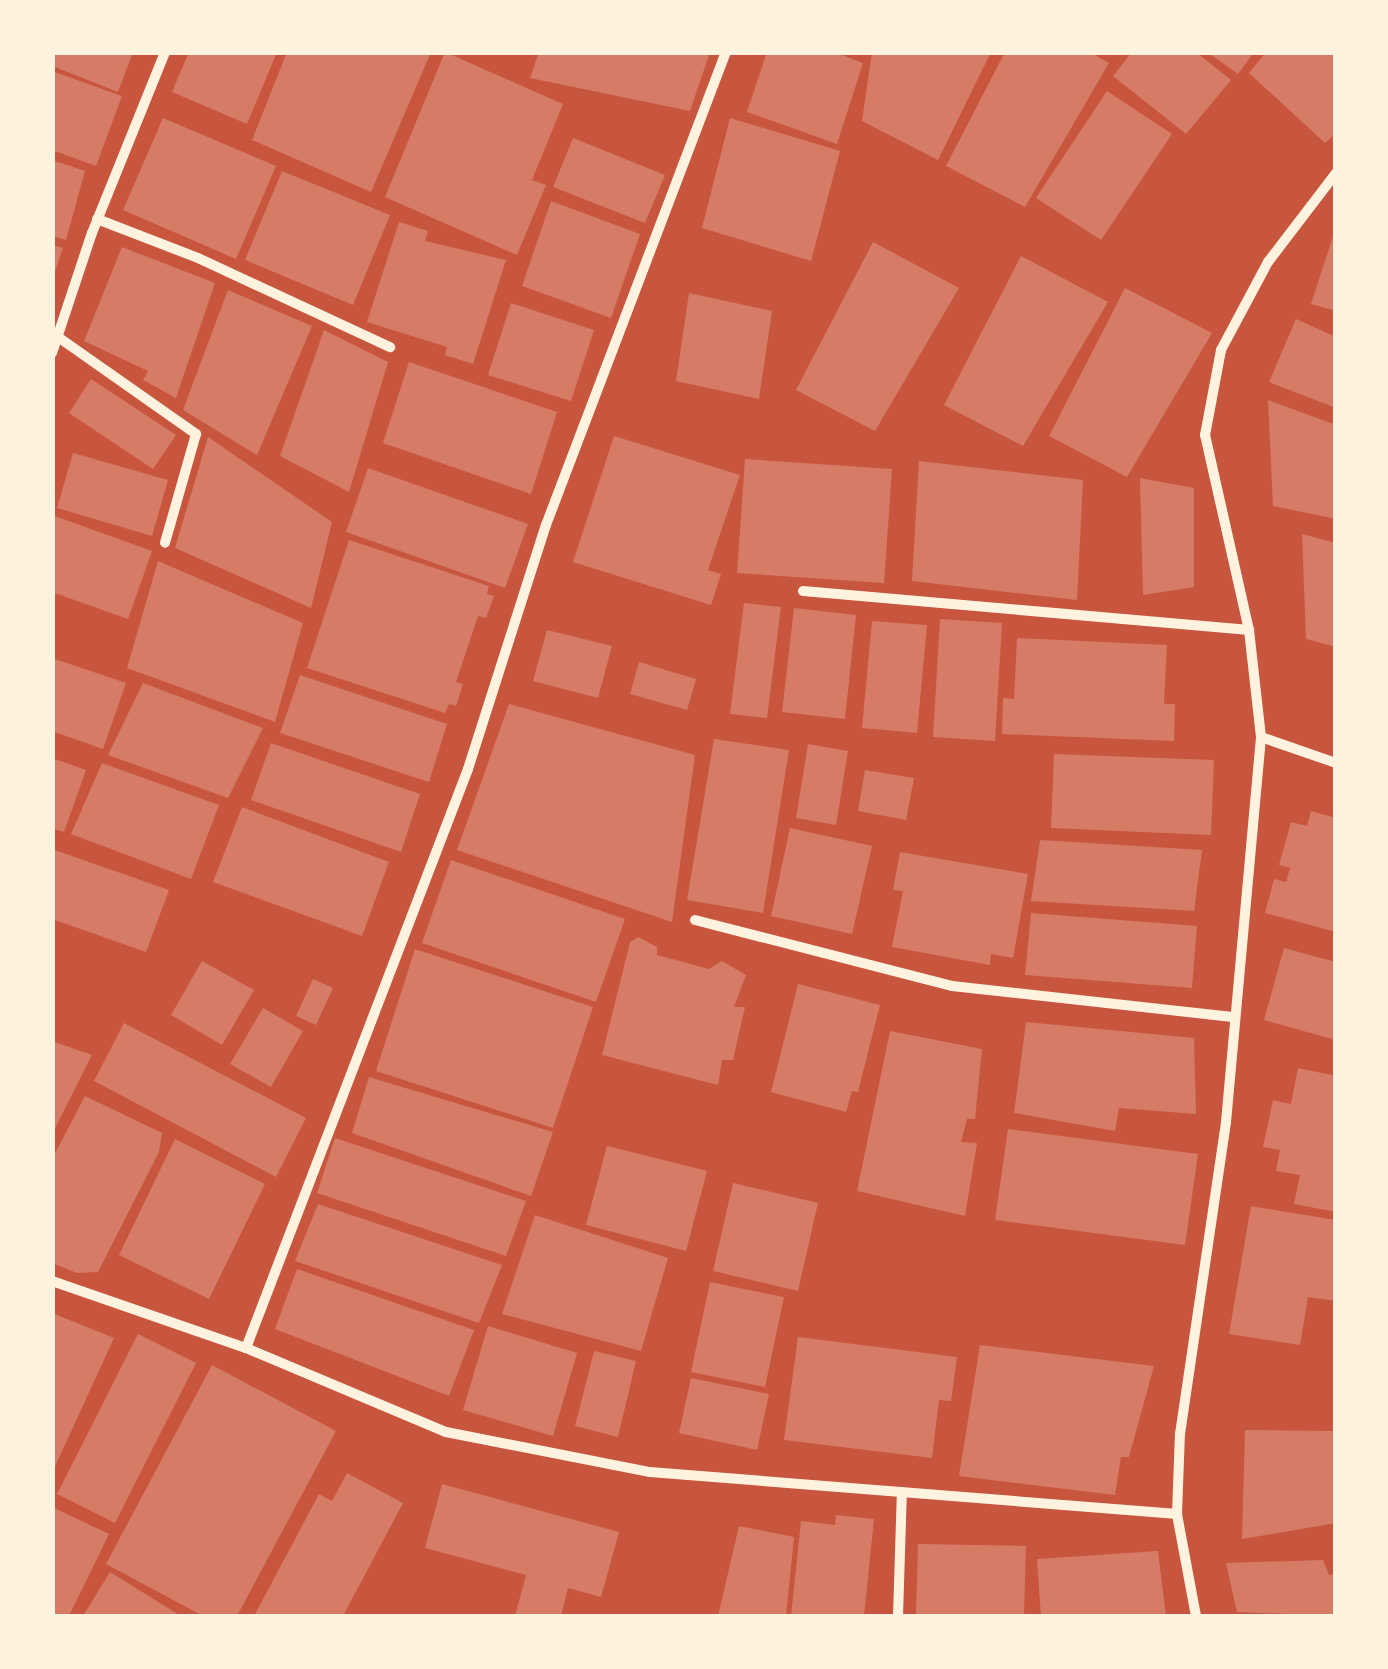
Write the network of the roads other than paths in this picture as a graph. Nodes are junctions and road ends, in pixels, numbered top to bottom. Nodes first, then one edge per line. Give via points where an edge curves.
1 (165, 52) edge
2 (726, 52) edge
3 (1336, 173) edge
4 (97, 220) junction
5 (58, 337) junction
6 (390, 347) dead end
7 (52, 352) edge
8 (165, 543) dead end
9 (802, 591) dead end
10 (1249, 630) junction
11 (1260, 737) junction
12 (1336, 764) edge
13 (694, 920) dead end
14 (1232, 1018) junction
15 (52, 1282) edge
16 (246, 1348) junction
17 (902, 1492) junction
18 (1177, 1514) junction
19 (898, 1616) edge
20 (1196, 1616) edge

1 - 4 street
2 - 16 street via 546,525 468,769
3 - 10 street via 1268,262 1222,350 1208,418 1205,435
4 - 5 street
4 - 6 street via 198,258
5 - 7 street
5 - 8 street via 196,434
9 - 10 street
10 - 11 street
11 - 12 street
11 - 14 street
13 - 14 street via 952,986
14 - 18 street via 1226,1122 1180,1434
15 - 16 street
16 - 17 street via 446,1432 650,1472
17 - 18 street
17 - 19 street
18 - 20 street

